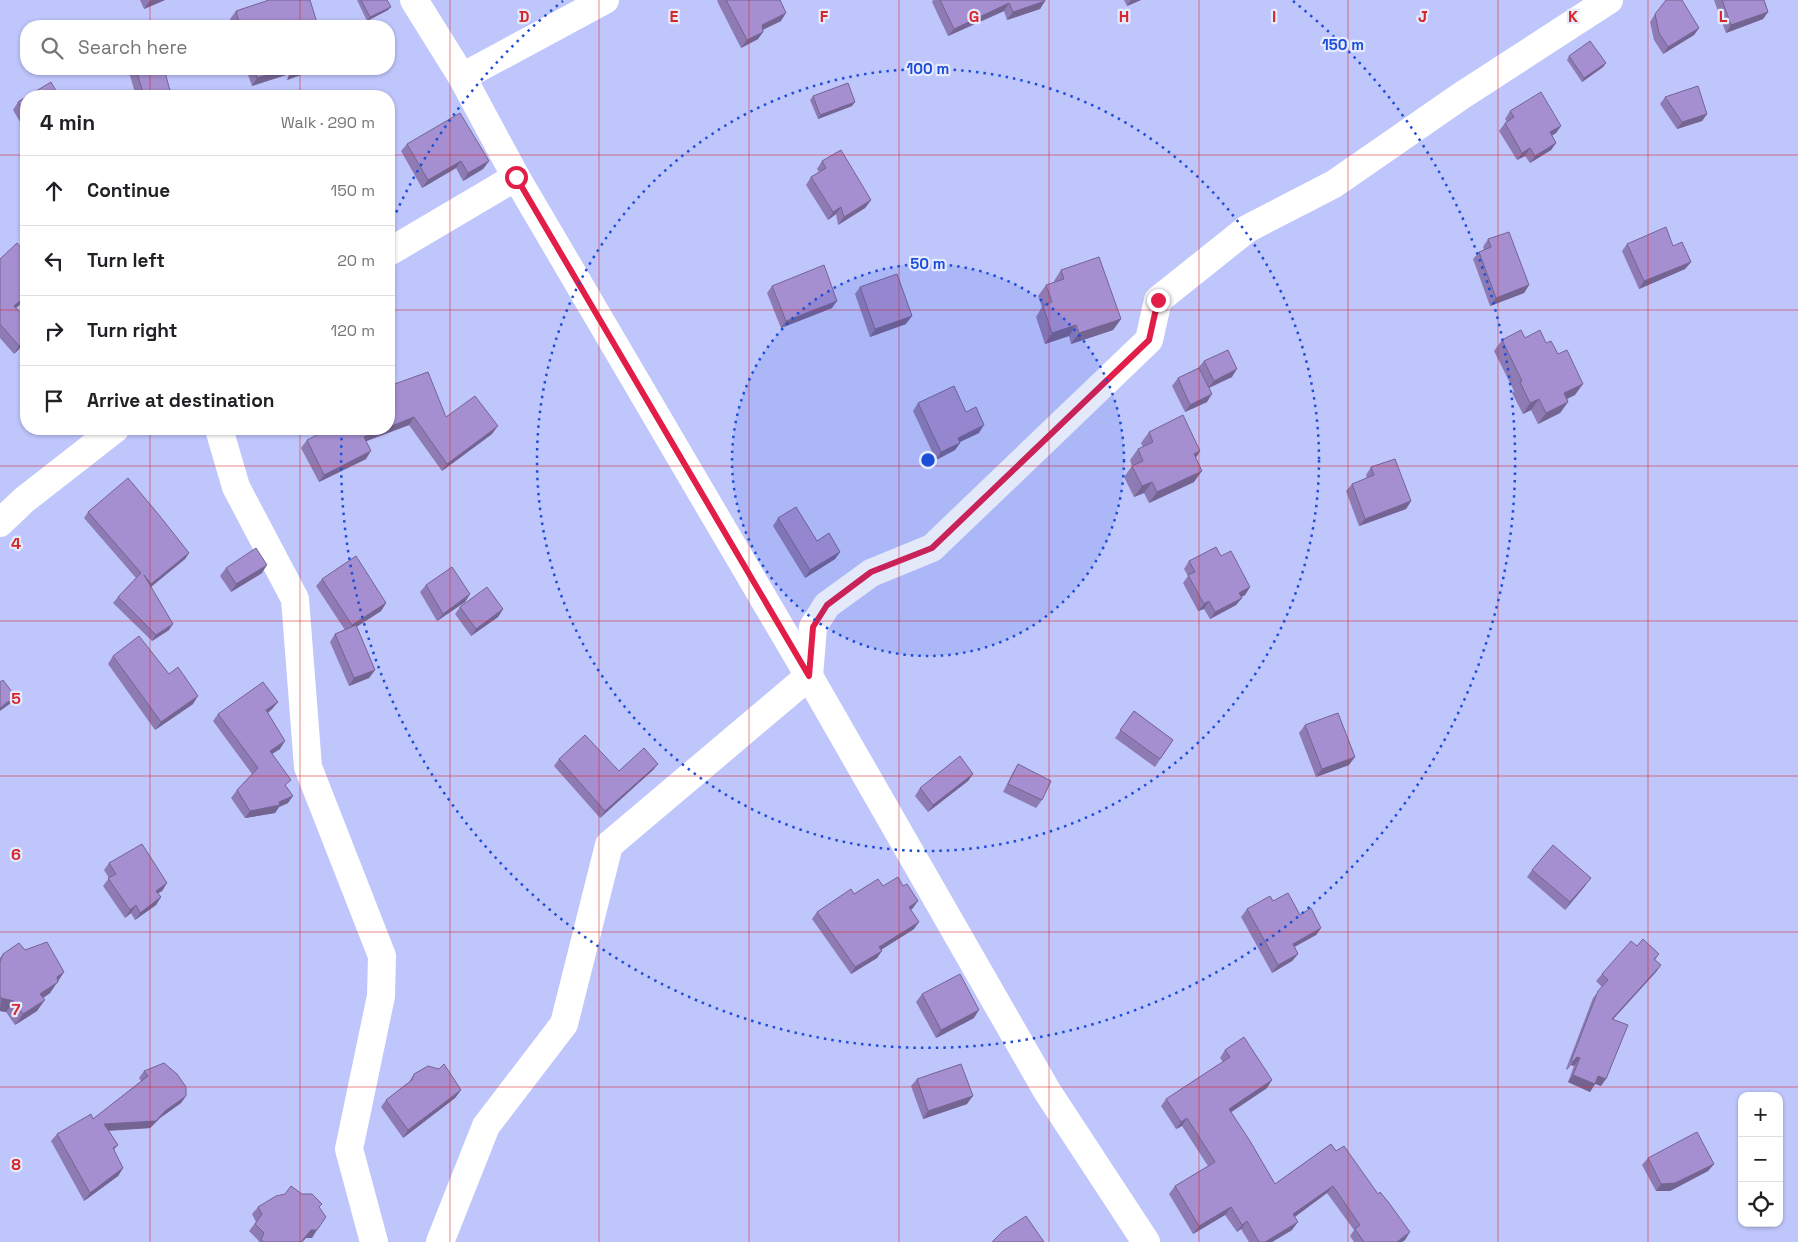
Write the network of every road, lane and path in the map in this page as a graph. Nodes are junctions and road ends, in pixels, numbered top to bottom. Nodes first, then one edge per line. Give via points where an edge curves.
1 (414, 0) edge
2 (605, 0) edge
3 (1609, 0) edge
4 (462, 77) junction
5 (516, 177) junction
6 (395, 248) edge
7 (107, 435) edge
8 (221, 435) edge
9 (0, 523) edge
10 (809, 676) junction
11 (374, 1242) edge
12 (440, 1242) edge
13 (1146, 1242) edge

1 - 4 street
2 - 4 street
3 - 10 street via 1461,96 1334,184 1247,229 1158,300 1149,340 932,548 871,572 827,605 813,627
4 - 5 street
5 - 6 street
5 - 10 street
7 - 9 street via 24,500
8 - 11 street via 236,487 295,599 308,767 382,956 381,996 348,1149
10 - 12 street via 609,845 564,1024 486,1126
10 - 13 street via 1047,1091

